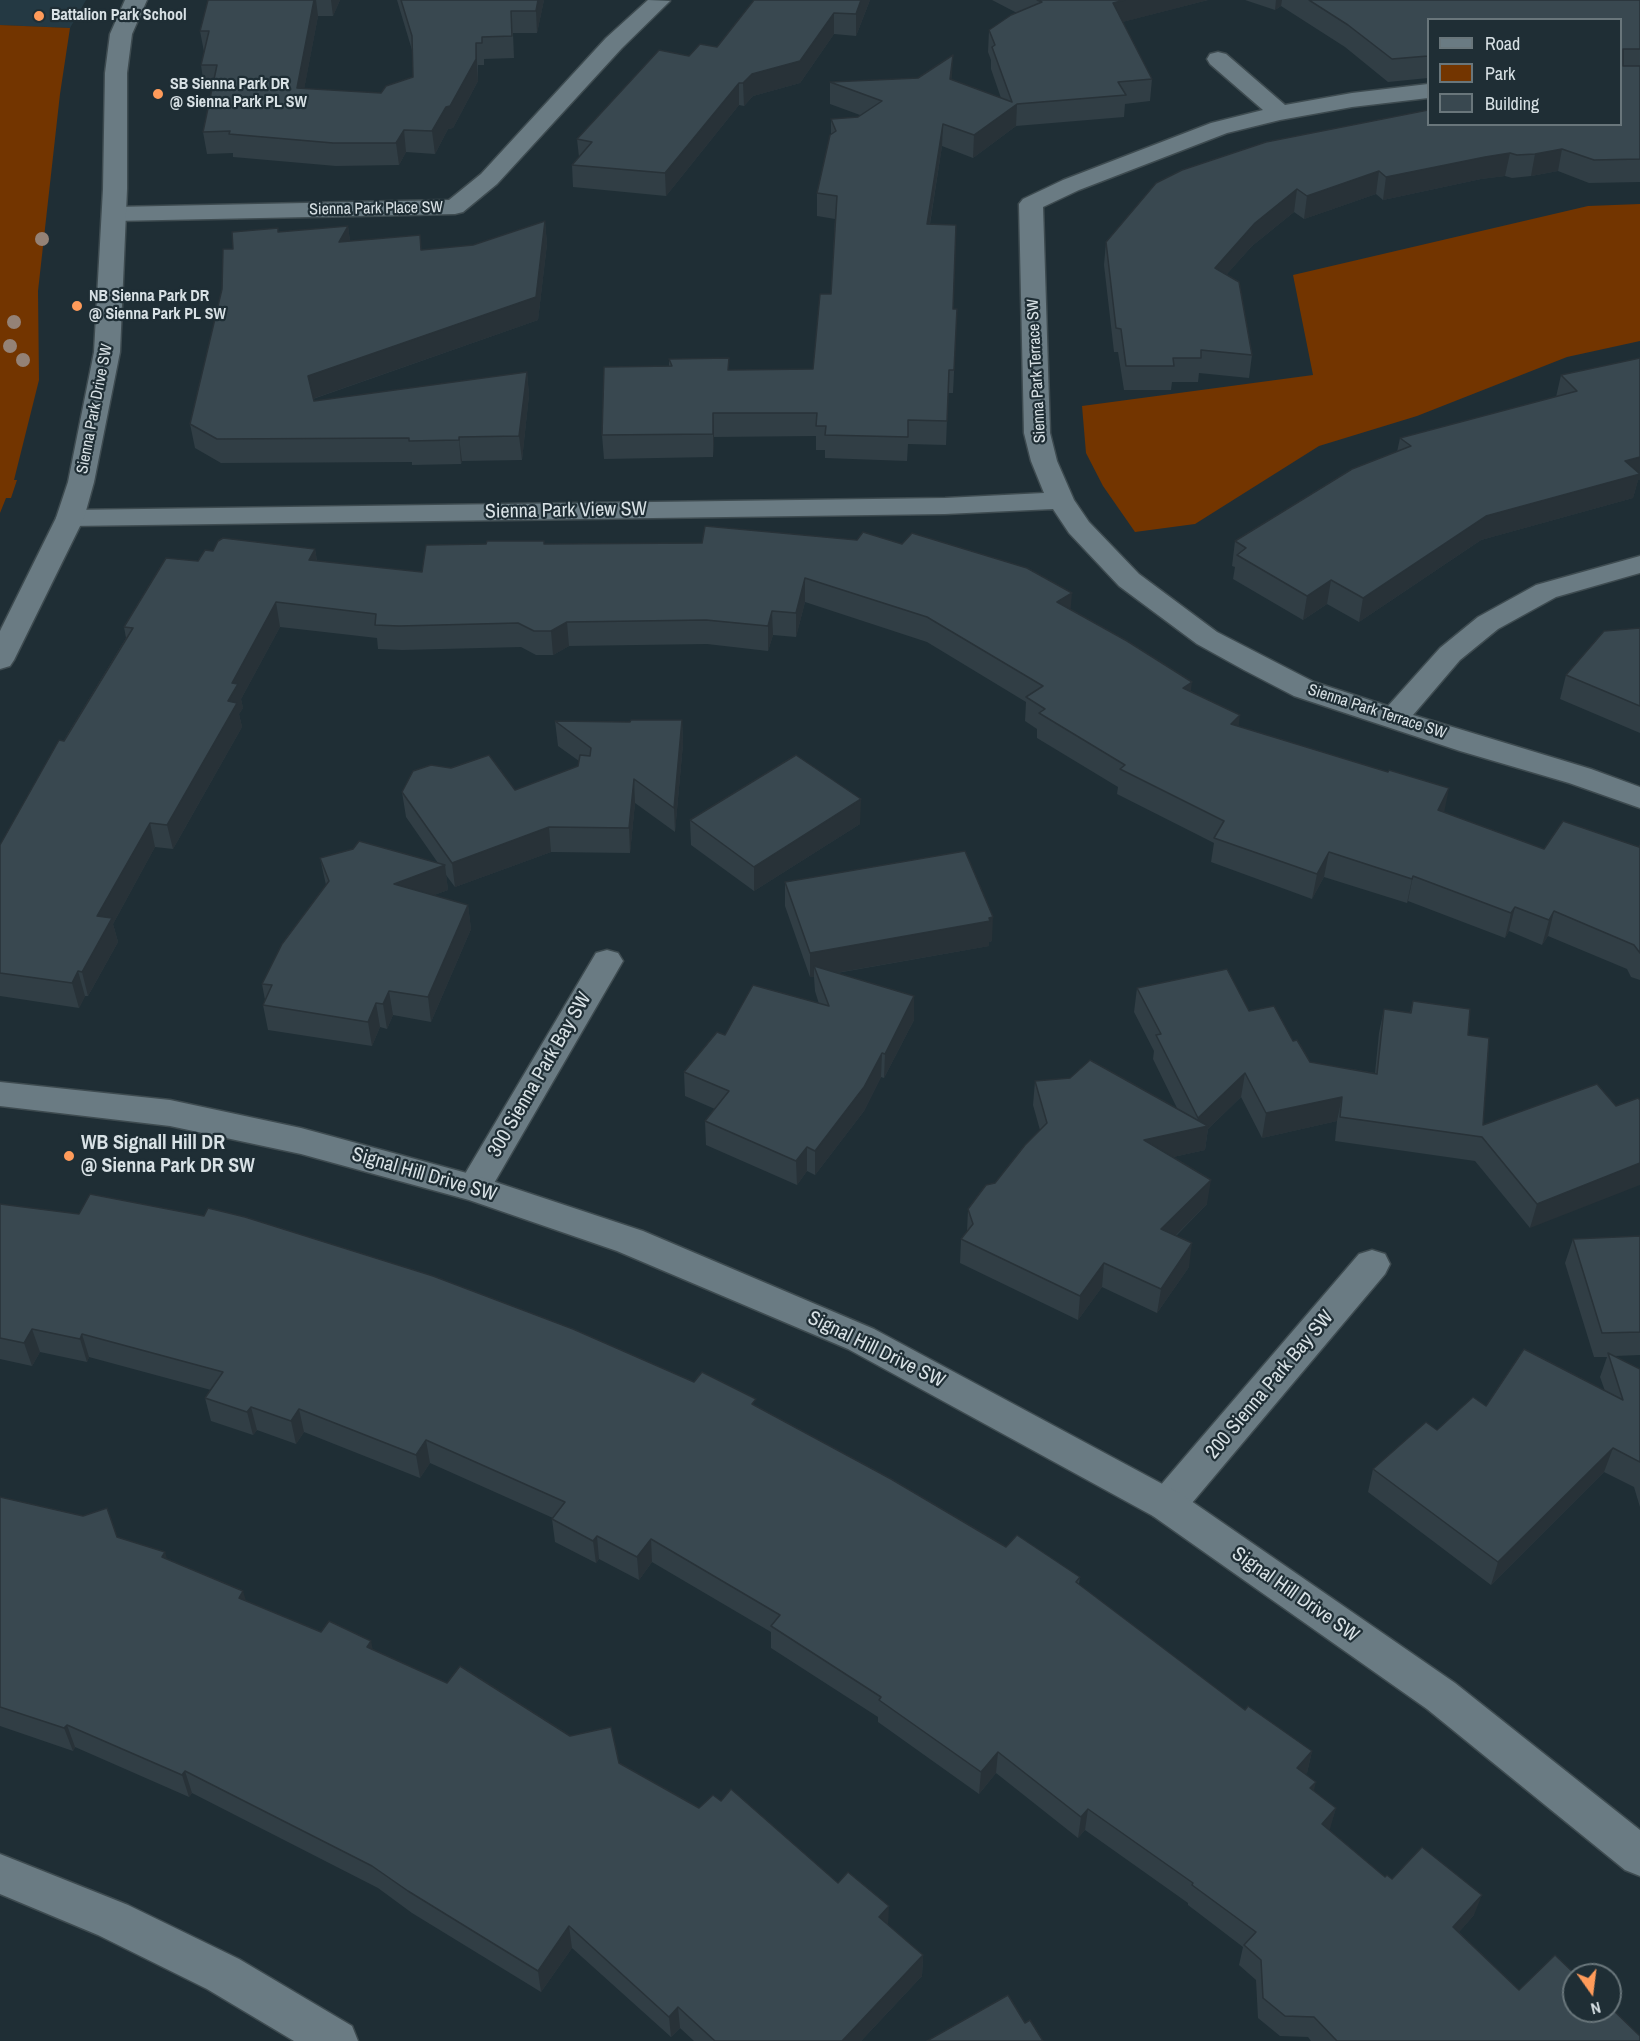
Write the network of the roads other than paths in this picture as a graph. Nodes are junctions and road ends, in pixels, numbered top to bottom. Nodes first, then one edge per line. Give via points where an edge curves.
1 (136, 0) edge
2 (659, 1) edge
3 (1218, 59) dead end
4 (1427, 91) edge
5 (1280, 113) junction
6 (114, 214) junction
7 (1061, 500) junction
8 (70, 518) junction
9 (1640, 564) edge
10 (0, 660) edge
11 (1394, 718) junction
12 (1640, 798) edge
13 (607, 961) dead end
14 (0, 1094) edge
15 (474, 1188) junction
16 (1372, 1264) dead end
17 (1167, 1505) junction
18 (1640, 1856) edge
19 (0, 1874) edge
20 (336, 2041) edge

1 - 6 street, Sienna Park Drive SW via 121,34 116,74
2 - 6 street, Sienna Park Place SW via 489,179 455,207
3 - 5 street
4 - 5 street, Sienna Park Terrace SW
5 - 7 street, Sienna Park Terrace SW via 1219,128 1031,204 1037,433
6 - 8 street, Sienna Park Drive SW via 107,352
7 - 8 street, Sienna Park View SW via 945,506
7 - 11 street, Sienna Park Terrace SW via 1079,527 1129,580 1207,638 1304,689
8 - 10 street, Sienna Park Drive SW
9 - 11 street via 1546,591 1488,622 1450,654
11 - 12 street, Sienna Park Terrace SW
13 - 15 street, 300 Sienna Park Bay SW
14 - 15 street, Signal Hill Drive SW via 170,1113 301,1141
15 - 17 street, Signal Hill Drive SW via 630,1241 861,1339
16 - 17 street, 200 Sienna Park Bay SW
17 - 18 street, Signal Hill Drive SW via 1441,1696
19 - 20 street via 113,1920 213,1969

